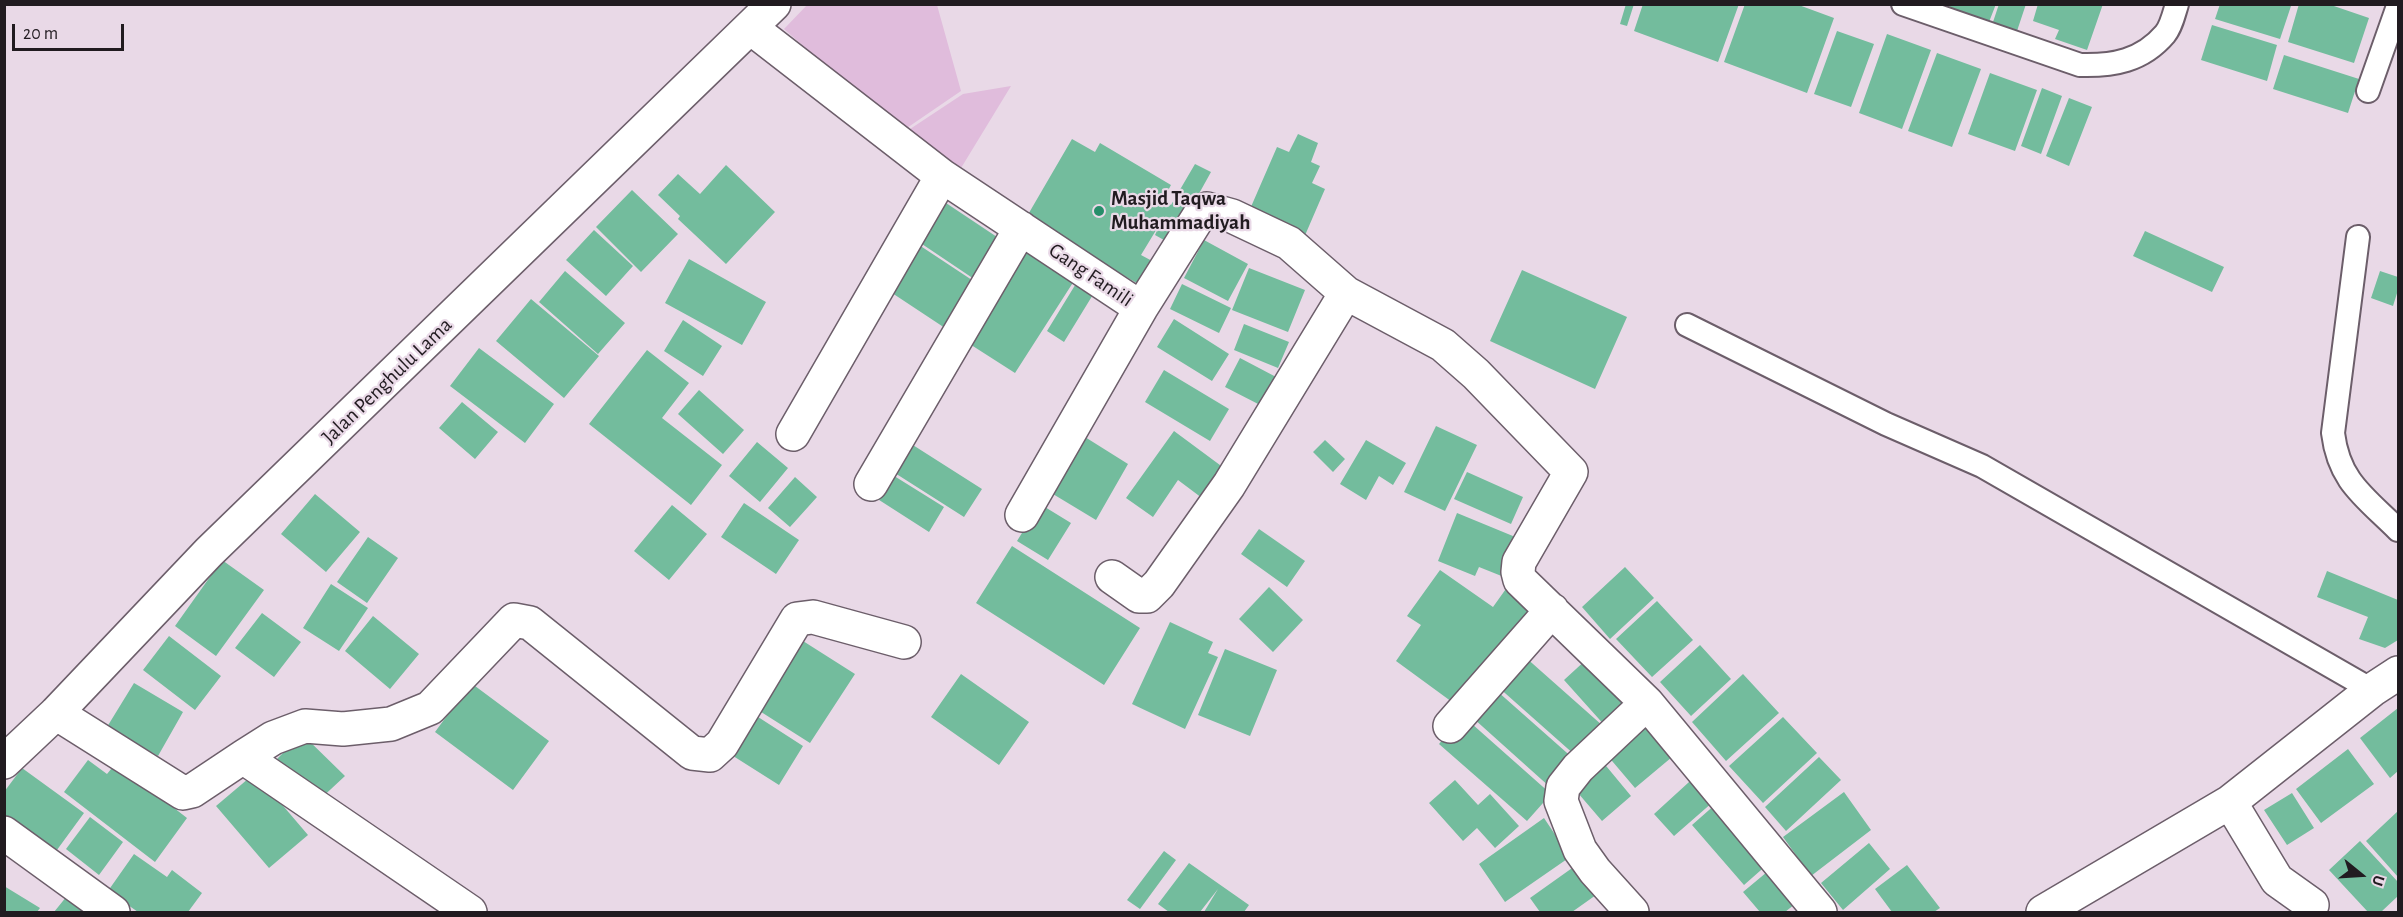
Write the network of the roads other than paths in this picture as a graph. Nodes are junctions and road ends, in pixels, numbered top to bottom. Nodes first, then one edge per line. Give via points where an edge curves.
1 (774, 4) edge
2 (1903, 4) edge
3 (2177, 4) edge
4 (2398, 6) edge
5 (752, 28) junction
6 (2368, 91) dead end
7 (942, 176) junction
8 (1022, 228) junction
9 (2358, 237) dead end
10 (1346, 293) junction
11 (1141, 309) junction
12 (1687, 325) dead end
13 (793, 434) dead end
14 (871, 484) dead end
15 (1022, 515) dead end
16 (2398, 530) edge
17 (1112, 577) dead end
18 (1552, 610) junction
19 (904, 642) dead end
20 (2385, 682) edge
21 (1647, 704) junction
22 (56, 713) junction
23 (1450, 726) dead end
24 (243, 757) junction
25 (4, 762) edge
26 (2230, 802) junction
27 (4, 833) edge
28 (2312, 906) dead end
29 (113, 912) edge
30 (470, 912) edge
31 (1632, 912) edge
32 (1820, 912) edge
33 (2043, 912) edge

1 - 5 street, Jalan Penghulu Lama
2 - 3 lane via 2080,65 2107,66 2144,52 2166,34
4 - 6 lane
5 - 7 street, Gang Famili
5 - 22 street, Jalan Penghulu Lama via 209,552
7 - 8 street, Gang Famili
7 - 13 street
8 - 11 street, Gang Famili
8 - 14 street
9 - 16 lane via 2333,433 2335,450 2348,479
10 - 11 street, Gang Famili via 1289,243 1232,216 1207,209
10 - 17 street via 1229,485 1159,584 1146,596 1139,596
10 - 18 street, Gang Famili via 1443,345 1571,472 1518,572 1520,580
11 - 15 street
12 - 20 lane via 1886,424 1982,466
18 - 21 street
18 - 23 street
19 - 24 street via 813,617 797,619 723,744 710,755 703,755 692,753 530,623 513,620 430,708 391,724 343,729 305,726 273,738
20 - 26 street
21 - 31 street via 1578,768 1563,787 1561,801 1580,850
21 - 32 street
22 - 24 street via 183,793
22 - 25 street, Jalan Penghulu Lama
24 - 30 street
26 - 28 street via 2277,880
26 - 33 street
27 - 29 street

